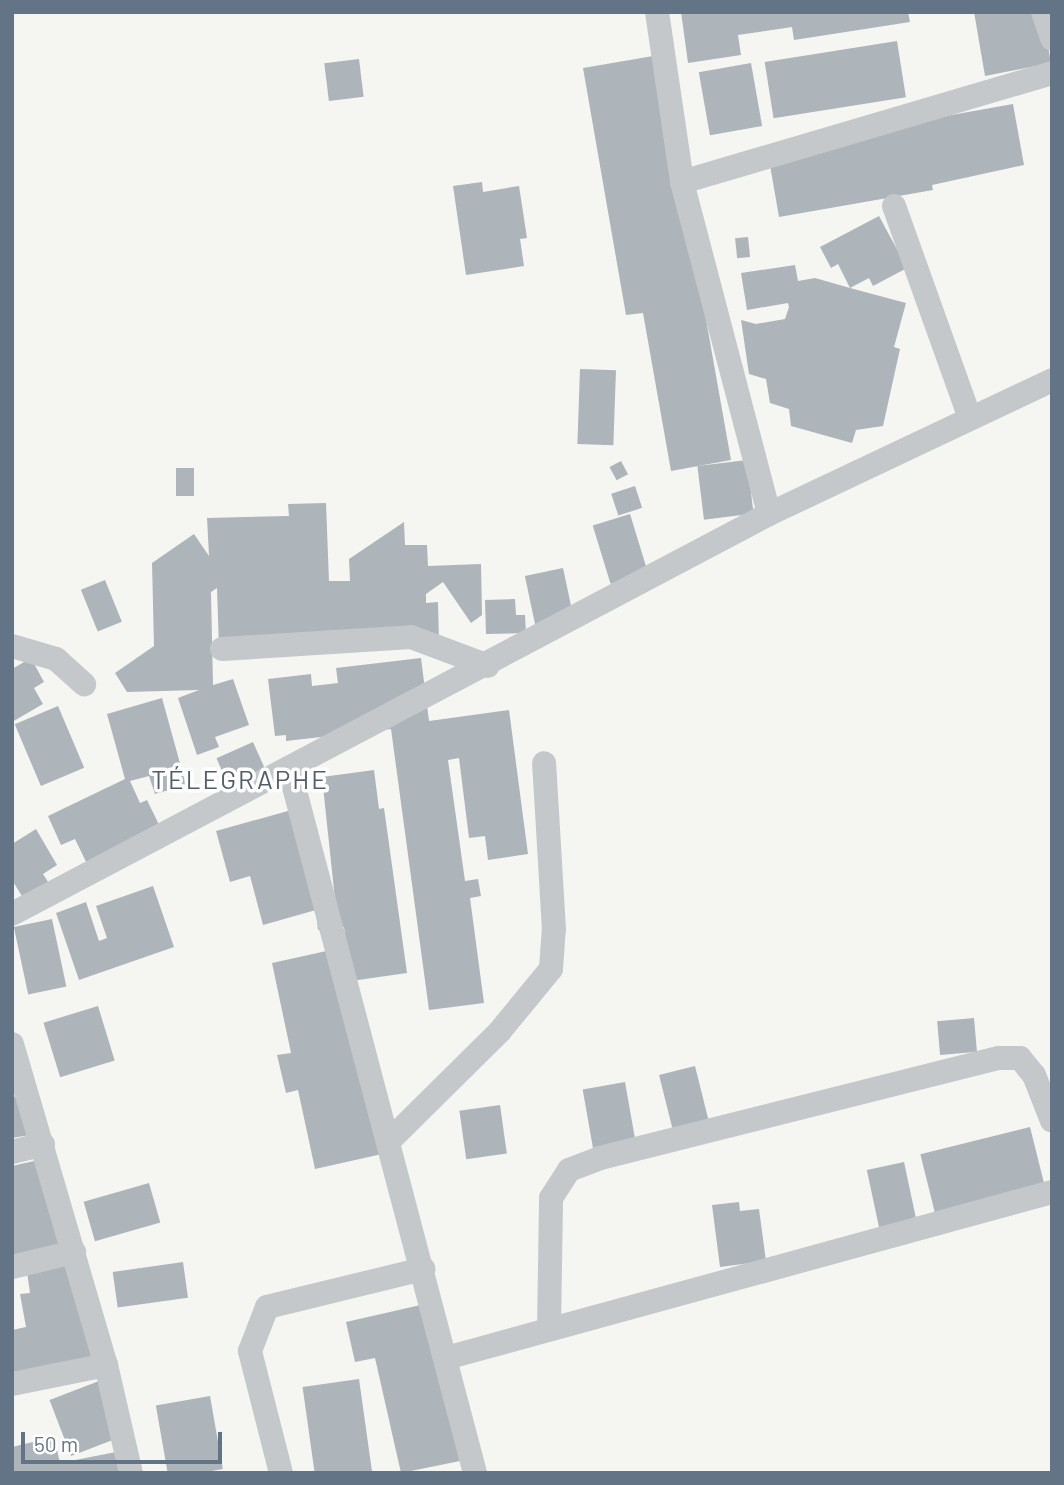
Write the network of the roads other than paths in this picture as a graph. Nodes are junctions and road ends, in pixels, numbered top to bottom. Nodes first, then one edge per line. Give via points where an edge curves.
1 (656, 12) edge
2 (1043, 12) edge
3 (1052, 38) edge
4 (1052, 73) edge
5 (682, 182) junction
6 (894, 206) dead end
7 (1052, 380) edge
8 (969, 416) junction
9 (769, 514) junction
10 (12, 646) edge
11 (222, 649) dead end
12 (488, 666) junction
13 (84, 684) dead end
14 (544, 763) dead end
15 (289, 768) junction
16 (12, 914) edge
17 (12, 1044) edge
18 (1052, 1121) edge
19 (390, 1140) junction
20 (43, 1144) junction
21 (12, 1152) edge
22 (1052, 1192) edge
23 (74, 1252) junction
24 (12, 1267) edge
25 (423, 1269) junction
26 (550, 1329) junction
27 (446, 1359) junction
28 (106, 1365) junction
29 (12, 1384) edge
30 (131, 1473) edge
31 (281, 1473) edge
32 (475, 1473) edge

1 - 5 street
2 - 3 street
4 - 5 street
5 - 9 street
6 - 8 street
7 - 8 street
8 - 9 street
9 - 12 street
10 - 13 street via 56,659
11 - 12 street via 411,636
12 - 15 street
14 - 19 street via 554,930 551,970 499,1031
15 - 16 street
15 - 19 street
17 - 20 street
18 - 26 street via 1034,1075 1020,1058 999,1058 600,1158 569,1170 551,1198
19 - 25 street
20 - 21 street
20 - 23 street
22 - 26 street
23 - 24 street
23 - 28 street
25 - 27 street
25 - 31 street via 267,1307 250,1351
26 - 27 street
27 - 32 street
28 - 29 street
28 - 30 street

